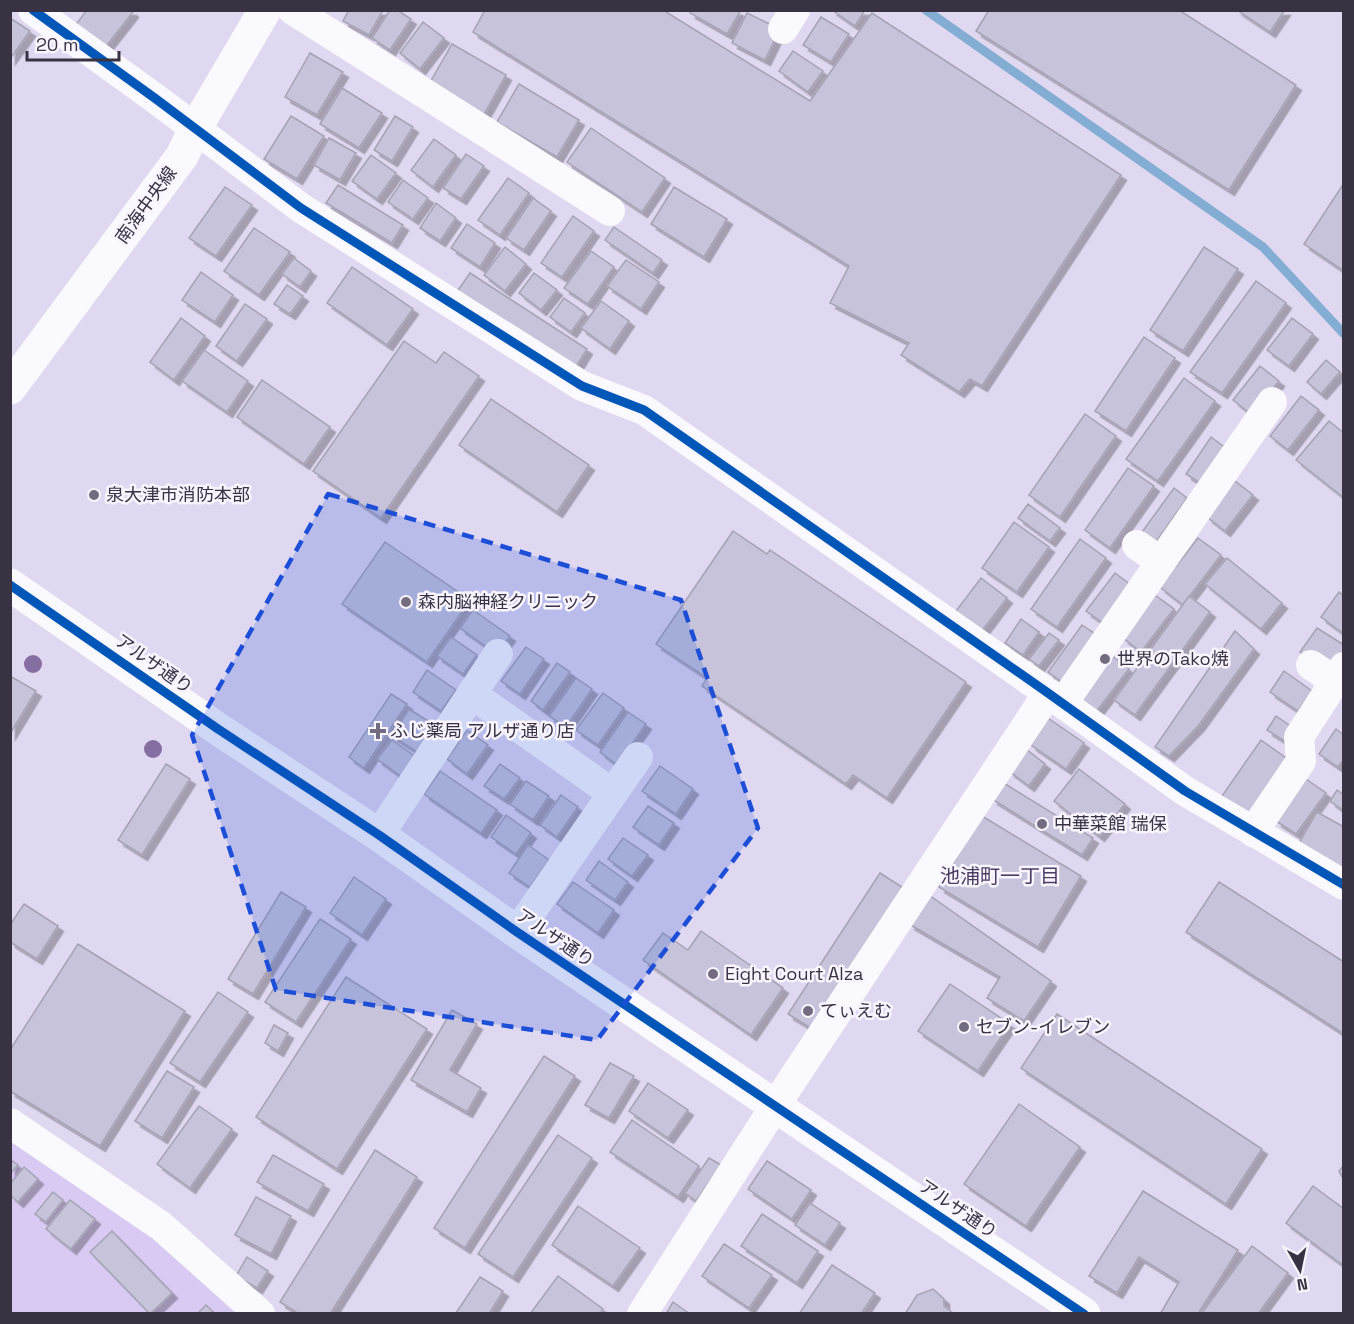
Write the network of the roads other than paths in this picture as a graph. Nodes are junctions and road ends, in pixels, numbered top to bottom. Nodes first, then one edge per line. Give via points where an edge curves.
1 (33, 10) edge
2 (265, 10) edge
3 (292, 10) edge
4 (195, 129) junction
5 (610, 211) dead end
6 (10, 388) edge
7 (1272, 402) dead end
8 (1137, 545) dead end
9 (1161, 562) junction
10 (10, 585) edge
11 (498, 654) dead end
12 (1330, 671) edge
13 (472, 695) junction
14 (1056, 698) junction
15 (638, 757) dead end
16 (612, 793) junction
17 (1253, 832) junction
18 (378, 835) junction
19 (1344, 885) edge
20 (517, 932) junction
21 (775, 1106) junction
22 (10, 1123) edge
23 (260, 1314) edge
24 (642, 1314) edge
25 (1084, 1314) edge

1 - 4 street
2 - 4 street, 南海中央線
3 - 5 street via 434,114 567,196
4 - 6 street, 南海中央線 via 182,156
4 - 14 street via 301,208 582,386 644,410
7 - 9 street via 1252,451
8 - 9 street
9 - 14 street
10 - 18 street, アルザ通り
11 - 13 street
12 - 17 street via 1299,737 1301,761
13 - 16 street
13 - 18 street
14 - 17 street via 1185,791
14 - 21 street
15 - 16 street
16 - 20 street
17 - 19 street
18 - 20 street, アルザ通り
20 - 21 street, アルザ通り
21 - 24 street
21 - 25 street, アルザ通り
22 - 23 street via 161,1226

